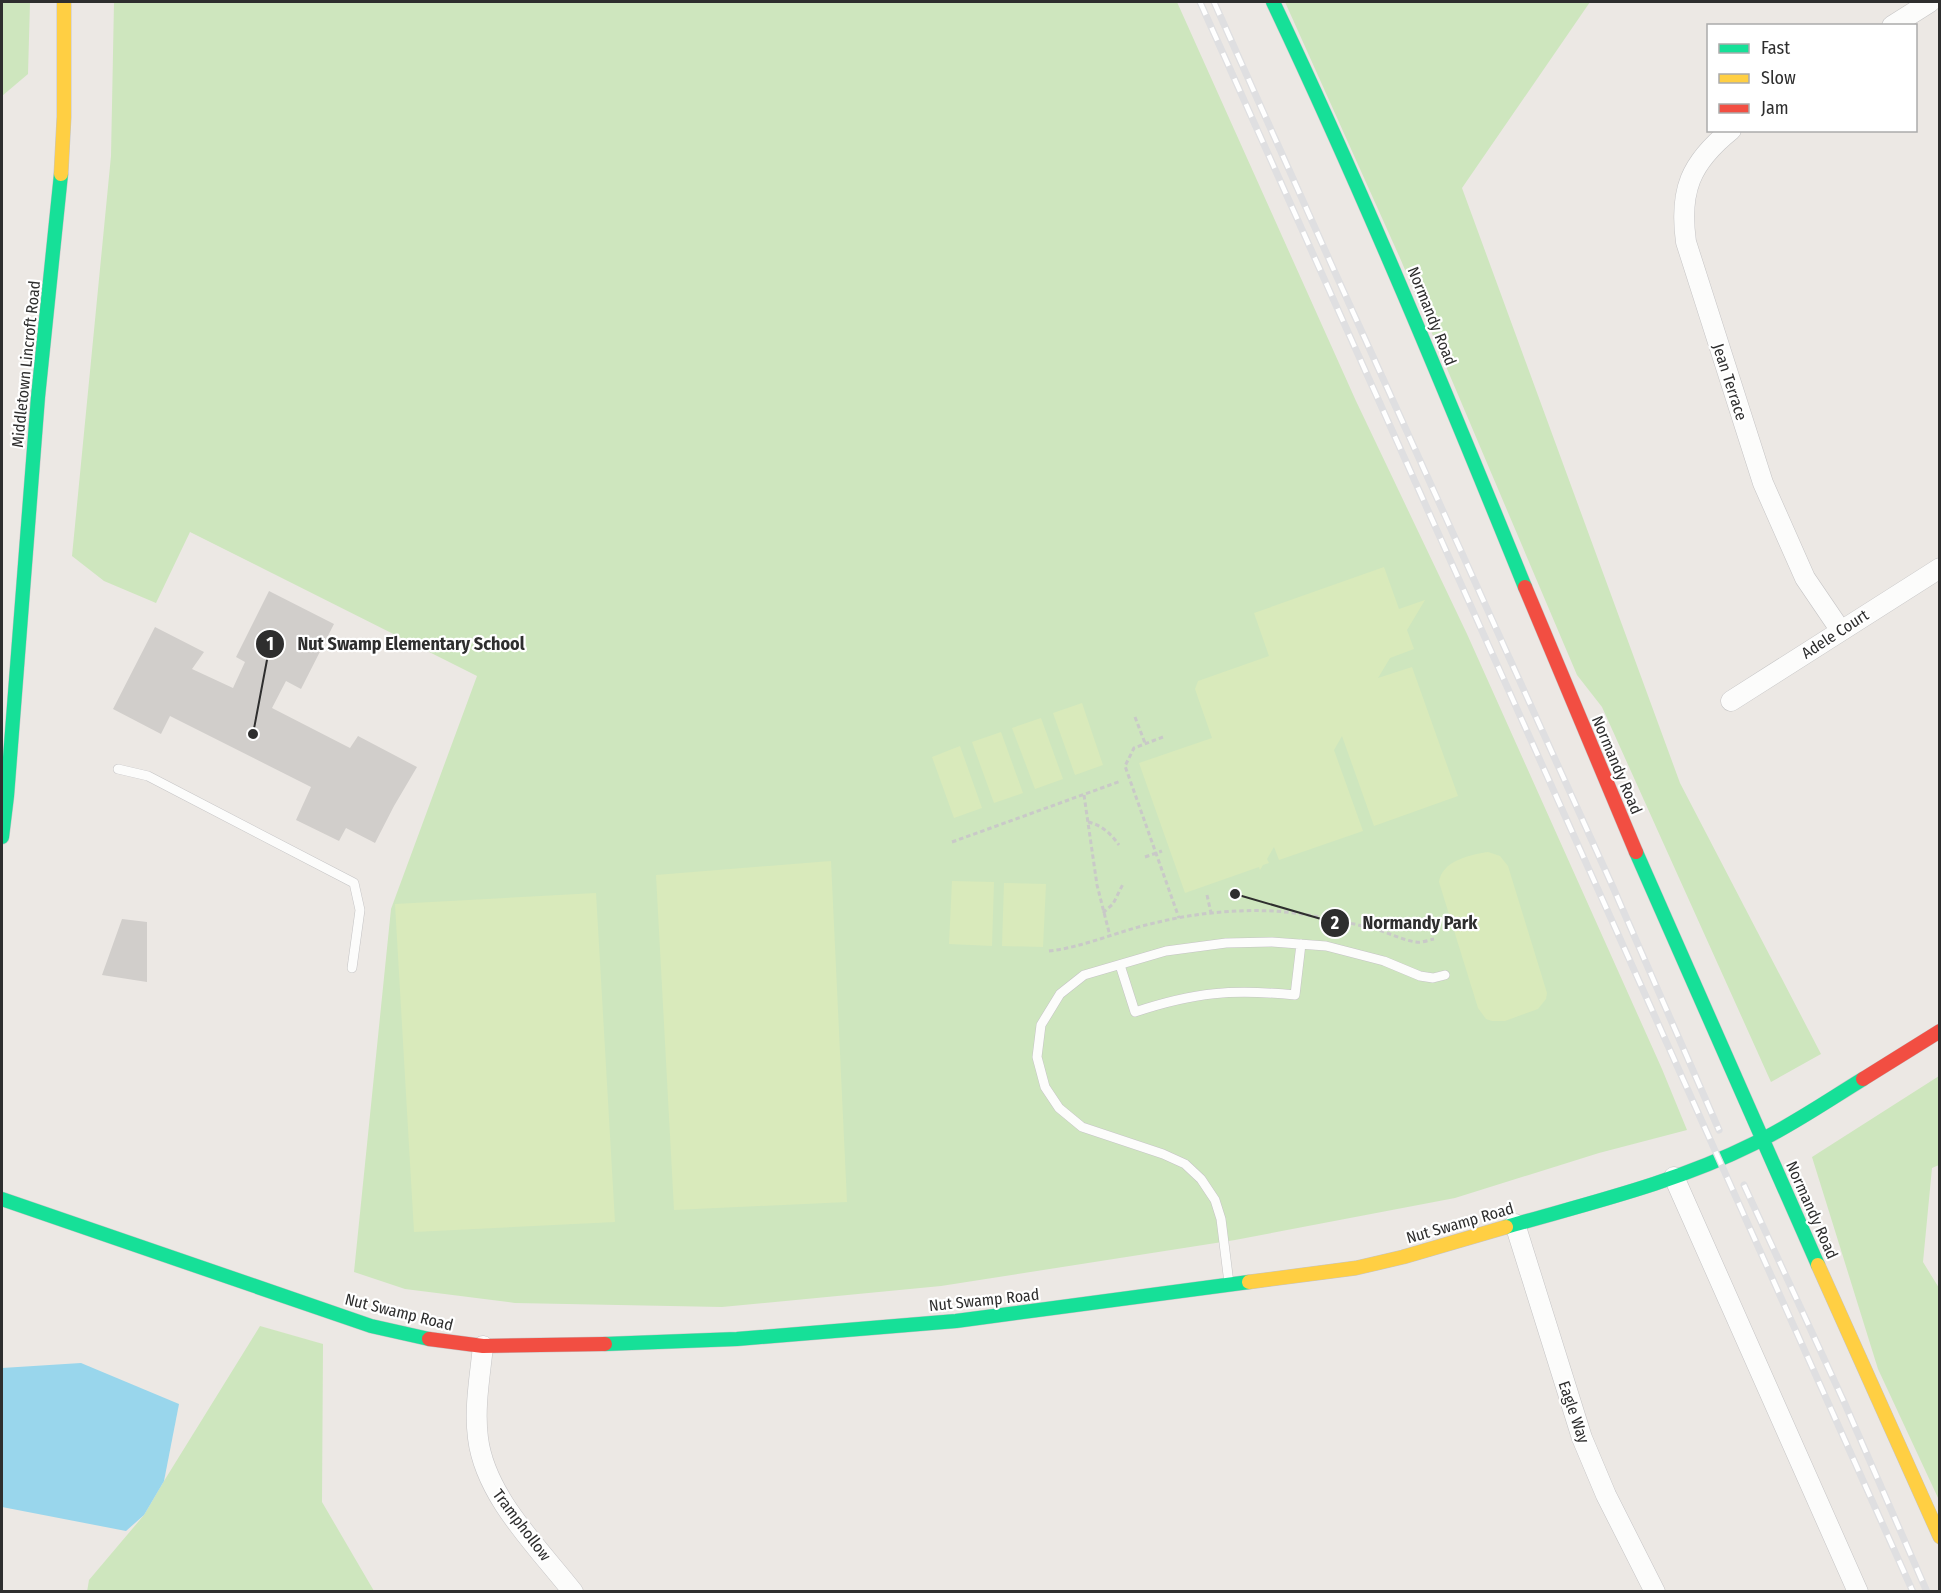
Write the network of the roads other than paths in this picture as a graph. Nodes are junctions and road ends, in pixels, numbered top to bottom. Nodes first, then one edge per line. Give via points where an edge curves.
1 (64, 2) edge
2 (1273, 2) edge
3 (1930, 2) edge
4 (1895, 24) edge
5 (1729, 132) edge
6 (1940, 568) edge
7 (1841, 631) junction
8 (1731, 701) dead end
9 (118, 769) dead end
10 (2, 837) edge
11 (1301, 944) junction
12 (1120, 965) junction
13 (352, 969) dead end
14 (1445, 975) dead end
15 (1940, 1031) edge
16 (1762, 1139) junction
17 (1674, 1177) junction
18 (2, 1199) edge
19 (1515, 1224) junction
20 (1230, 1286) junction
21 (483, 1346) junction
22 (1940, 1537) edge
23 (573, 1592) edge
24 (1655, 1592) edge
25 (1858, 1592) edge

1 - 10 main road, Middletown Lincroft Road via 60,198 38,397
2 - 16 main road, Normandy Road via 1368,204 1593,753
3 - 4 street
5 - 7 street, Jean Terrace via 1710,147 1693,174 1684,208 1686,242 1763,483 1805,578
6 - 7 street, Adele Court
7 - 8 street, Adele Court
9 - 13 lane via 148,776 354,883 360,910
11 - 12 lane via 1226,943 1166,951
11 - 12 lane via 1295,995 1213,992 1173,999 1135,1012
11 - 14 lane via 1326,946 1384,961 1420,976
12 - 20 lane via 1084,975 1060,994 1041,1024 1037,1057 1045,1087 1059,1108 1082,1127 1163,1154 1185,1164 1201,1179 1215,1200 1221,1220
15 - 16 main road, Nut Swamp Road
16 - 17 main road, Nut Swamp Road
16 - 22 main road, Normandy Road
17 - 19 main road, Nut Swamp Road
17 - 25 street
18 - 21 main road, Nut Swamp Road via 371,1326
19 - 20 main road, Nut Swamp Road via 1356,1268
19 - 24 street, Eagle Way via 1582,1437 1606,1495
20 - 21 main road, Nut Swamp Road via 968,1320 825,1333
21 - 23 street, Tramphollow via 477,1409 483,1462 499,1498

